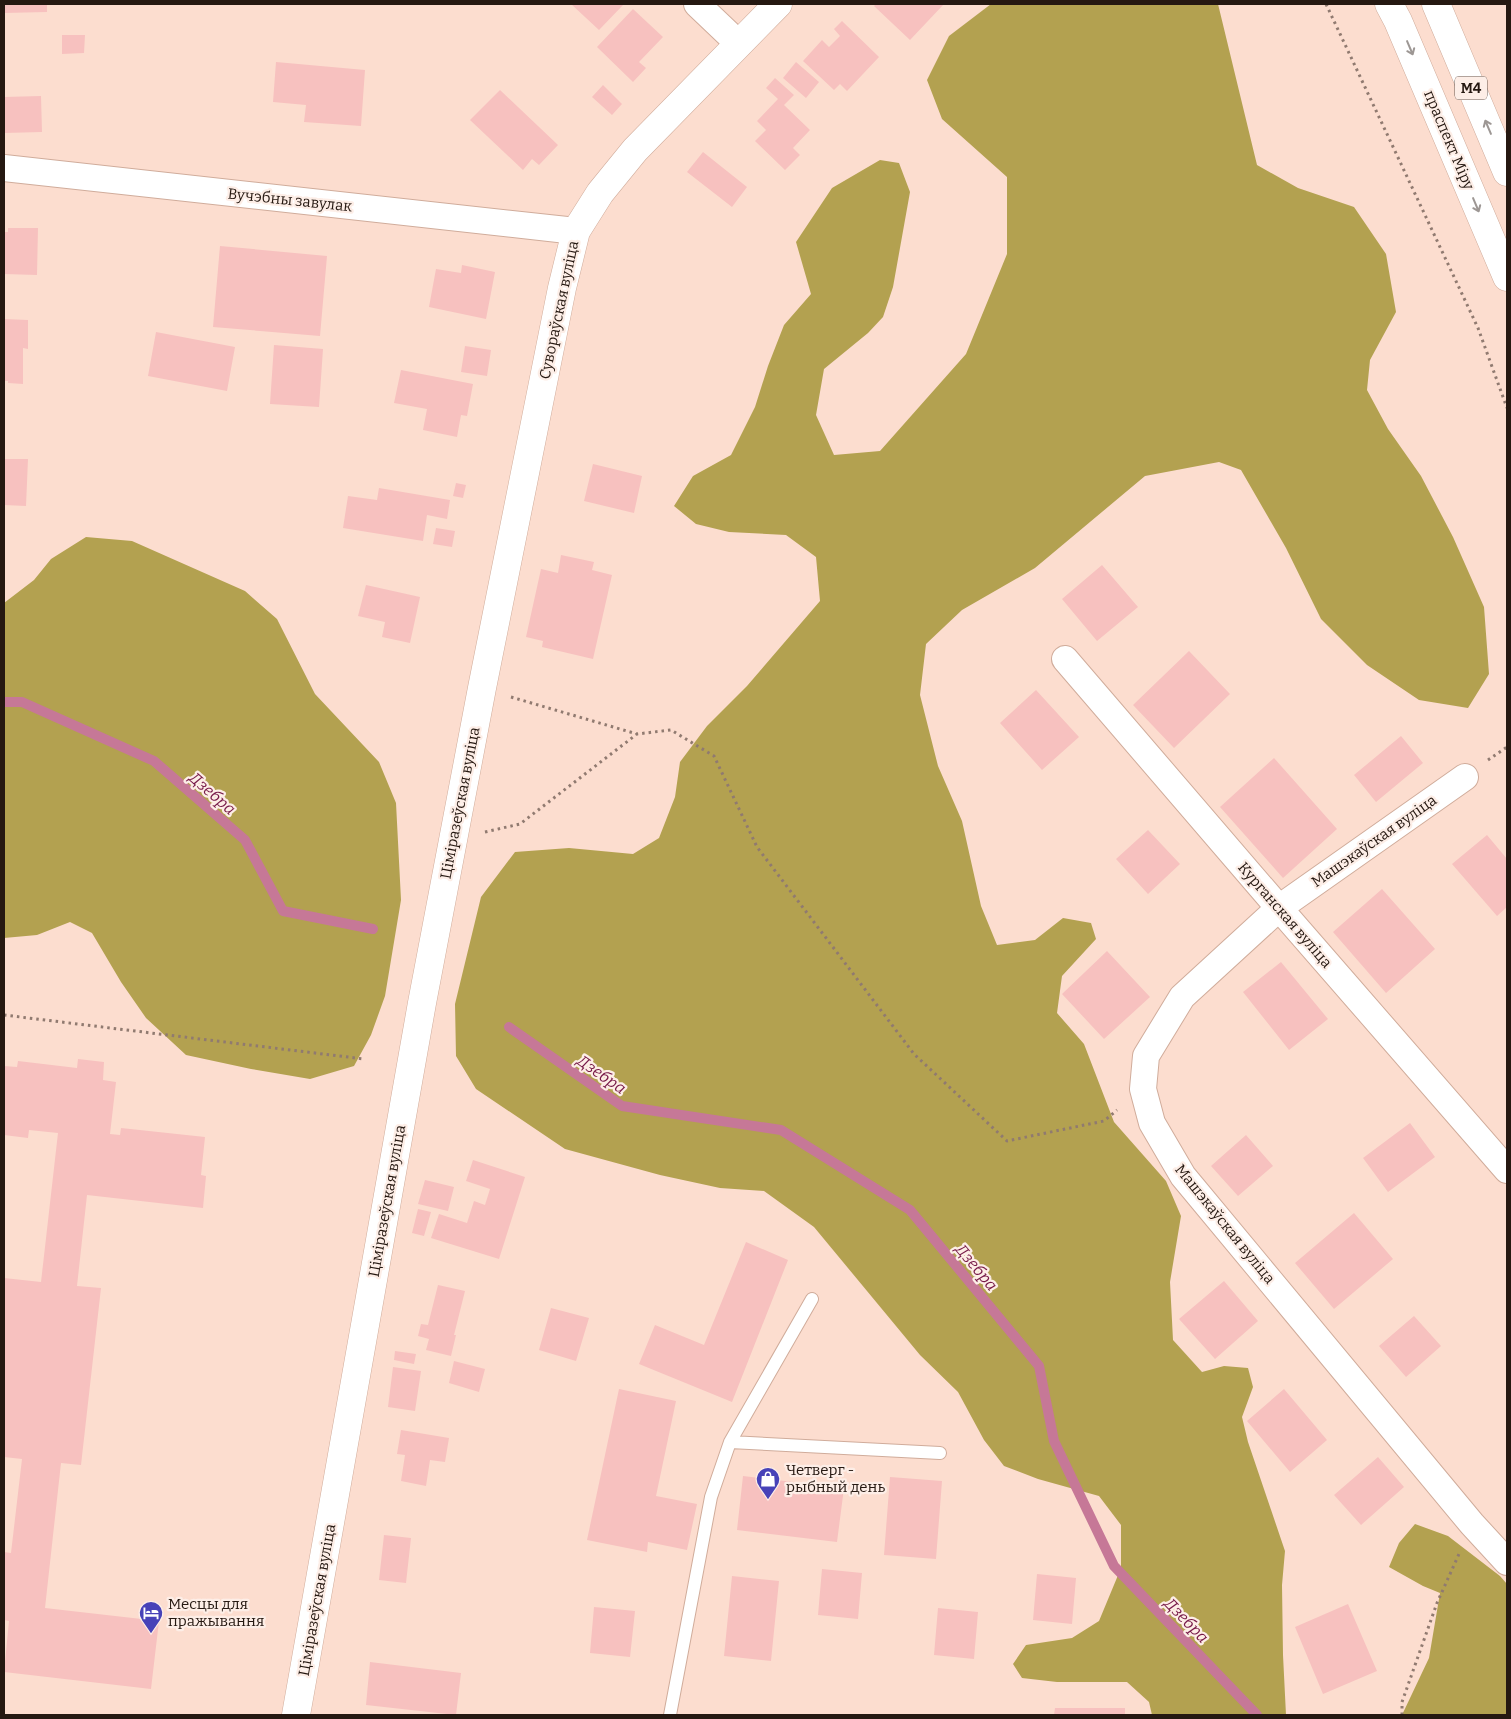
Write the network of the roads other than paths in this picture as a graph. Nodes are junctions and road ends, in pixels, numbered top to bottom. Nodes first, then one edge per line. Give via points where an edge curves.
1 (697, 4) edge
2 (778, 4) edge
3 (1389, 4) edge
4 (1436, 4) edge
5 (739, 44) junction
6 (4, 168) edge
7 (1507, 172) edge
8 (576, 231) junction
9 (1507, 277) edge
10 (1065, 659) dead end
11 (482, 688) joint
12 (1465, 777) dead end
13 (1279, 908) junction
14 (1507, 1170) edge
15 (812, 1299) dead end
16 (730, 1442) junction
17 (940, 1453) dead end
18 (1507, 1562) edge
19 (296, 1715) edge
20 (670, 1715) edge

1 - 5 street
2 - 5 main road, Сувораўская вуліца
3 -> 9 main road, праспект Міру / М4
7 -> 4 main road, М4
5 - 8 main road, Сувораўская вуліца via 635,150 600,192
6 - 8 street, Вучэбны завулак
8 - 11 main road, Сувораўская вуліца
10 - 13 street, Курганская вуліца
11 - 19 main road, Ціміразеўская вуліца
12 - 13 street, Машэкаўская вуліца
13 - 14 street, Курганская вуліца
13 - 18 street, Машэкаўская вуліца via 1182,997 1146,1056 1143,1089 1152,1123 1183,1176
15 - 16 lane
16 - 17 lane
16 - 20 lane via 711,1498

